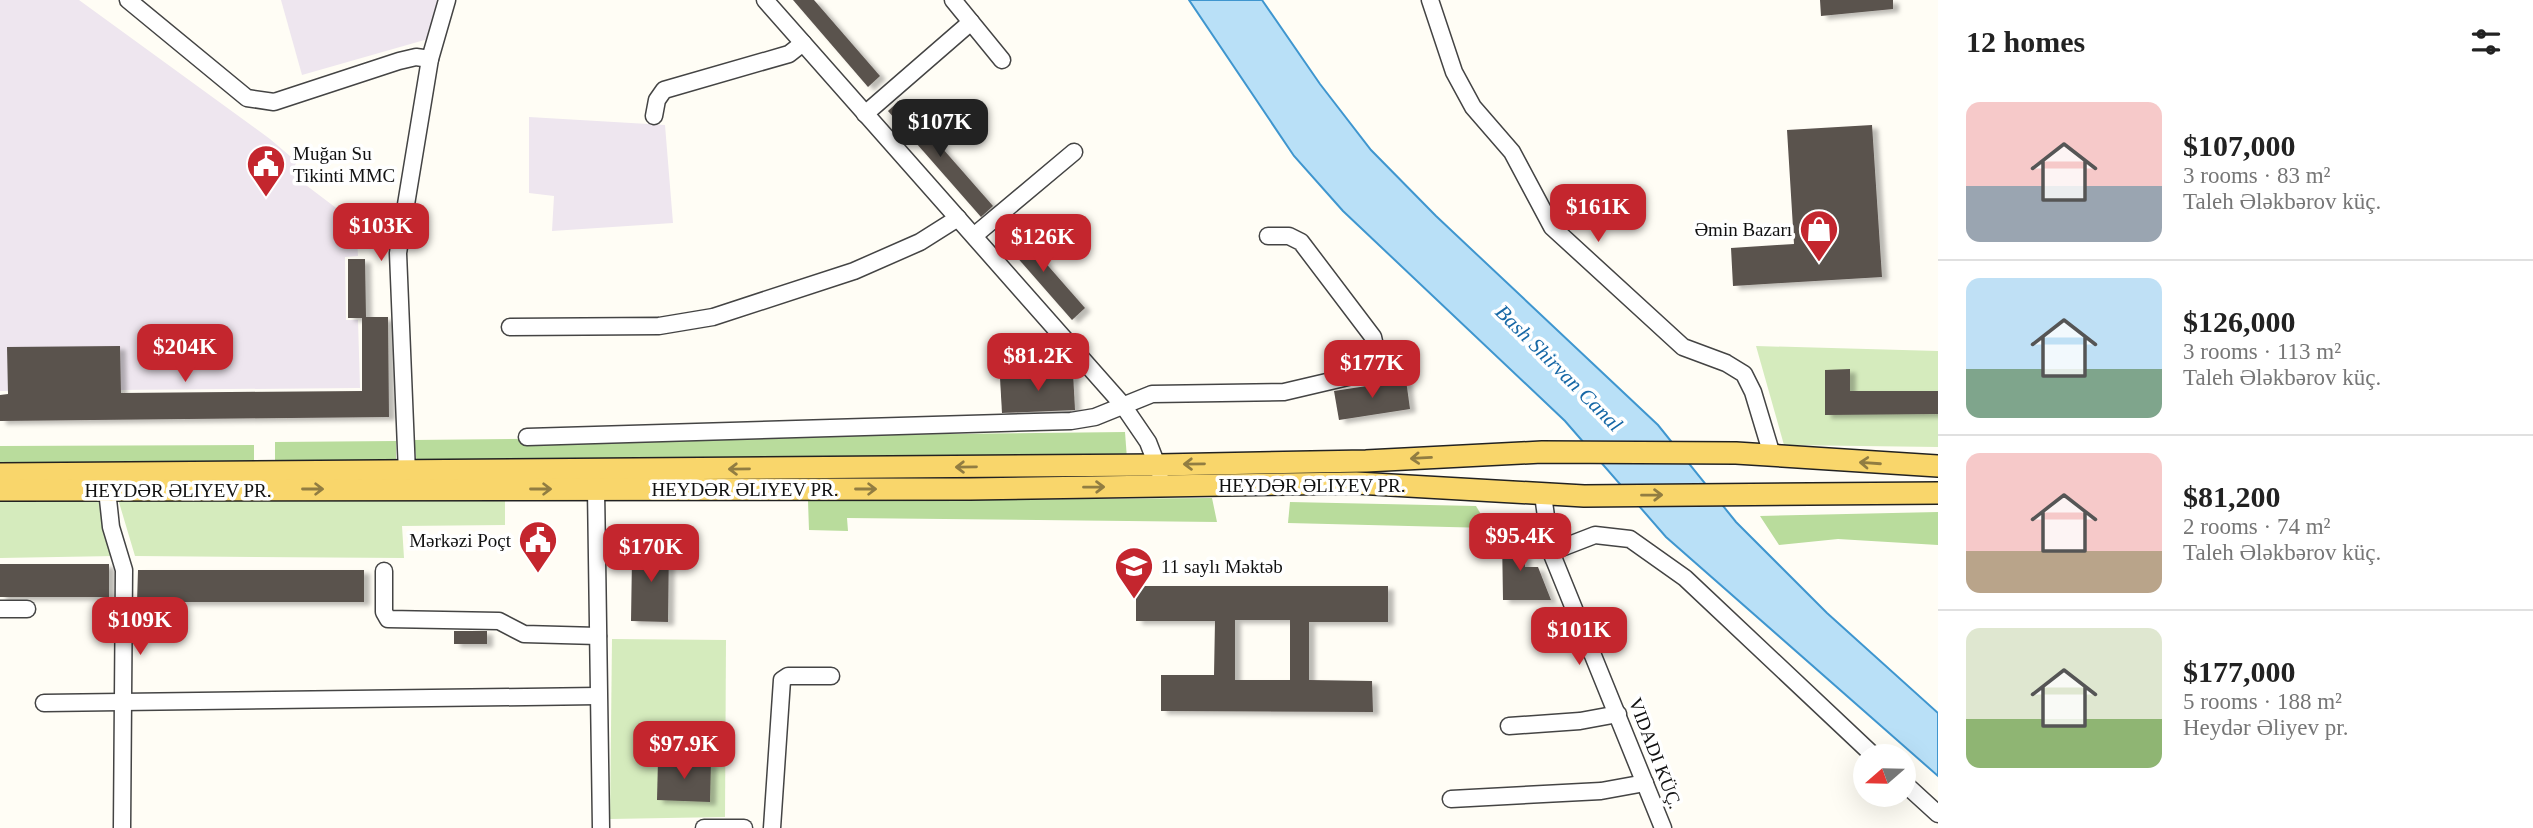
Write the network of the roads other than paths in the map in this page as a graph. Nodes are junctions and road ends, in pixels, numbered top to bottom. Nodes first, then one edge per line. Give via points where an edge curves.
1 (128, 0) edge
2 (447, 0) edge
3 (765, 0) edge
4 (953, 0) edge
5 (1430, 0) edge
6 (971, 23) junction
7 (803, 43) junction
8 (430, 59) junction
9 (1002, 60) dead end
10 (865, 114) junction
11 (654, 116) dead end
12 (1074, 152) dead end
13 (958, 218) junction
14 (975, 235) junction
15 (1268, 236) dead end
16 (510, 327) dead end
17 (1122, 404) junction
18 (527, 437) dead end
19 (1489, 454) junction
20 (1772, 455) junction
21 (1159, 465) junction
22 (1938, 466) edge
23 (407, 473) junction
24 (0, 474) edge
25 (1163, 486) junction
26 (596, 489) junction
27 (0, 490) edge
28 (107, 490) junction
29 (1490, 491) junction
30 (1938, 493) edge
31 (1543, 495) junction
32 (1551, 552) junction
33 (384, 570) dead end
34 (0, 609) edge
35 (27, 609) dead end
36 (598, 636) junction
37 (831, 676) dead end
38 (598, 696) junction
39 (44, 702) dead end
40 (121, 703) junction
41 (1618, 714) junction
42 (1509, 726) dead end
43 (1861, 744) edge
44 (1645, 783) junction
45 (1916, 794) edge
46 (1451, 799) dead end
47 (1938, 814) edge
48 (122, 828) edge
49 (601, 828) edge
50 (704, 828) edge
51 (744, 828) edge
52 (772, 828) edge
53 (1663, 828) edge

1 - 8 street via 247,98 261,101 286,99 399,61
2 - 8 street
3 - 7 street
4 - 6 street
5 - 20 street via 1454,72 1473,107 1512,152 1552,227 1683,347 1744,374
6 - 9 street
6 - 10 street
7 - 10 street
7 - 11 street via 789,54 664,90
8 - 23 street via 398,253
10 - 13 street
12 - 14 street
13 - 14 street
13 - 16 street via 920,242 854,271 713,317 659,326
14 - 17 street
15 - 17 street via 1289,236 1301,242 1373,337 1374,365 1351,378 1284,392 1180,391
17 - 18 street via 1095,417 1071,421
17 - 21 street
19 - 20 main road, HEYDƏR ƏLIYEV PR.
19 -> 21 main road, HEYDƏR ƏLIYEV PR.
19 - 29 main road
22 -> 20 main road, HEYDƏR ƏLIYEV PR.
21 -> 23 main road, HEYDƏR ƏLIYEV PR.
21 - 25 street
23 - 24 main road, HEYDƏR ƏLIYEV PR.
26 -> 25 main road, HEYDƏR ƏLIYEV PR.
25 - 29 main road, HEYDƏR ƏLIYEV PR. via 1395,484
28 -> 26 main road, HEYDƏR ƏLIYEV PR.
26 - 36 street
27 - 28 main road, HEYDƏR ƏLIYEV PR.
28 - 40 street via 109,518 124,570
29 - 31 main road, HEYDƏR ƏLIYEV PR.
31 -> 30 main road, HEYDƏR ƏLIYEV PR.
31 - 32 street, VIDADI KÜÇ.
32 - 41 street, VIDADI KÜÇ.
32 - 43 street via 1594,535 1630,538 1685,578
33 - 36 street via 388,619 499,621 524,634
34 - 35 street
36 - 38 street
37 - 52 street via 782,680
38 - 40 street
38 - 49 street
39 - 40 street
40 - 48 street
41 - 42 street
41 - 44 street, VIDADI KÜÇ.
44 - 46 street via 1601,791
44 - 53 street, VIDADI KÜÇ.
45 - 47 street
50 - 51 street

